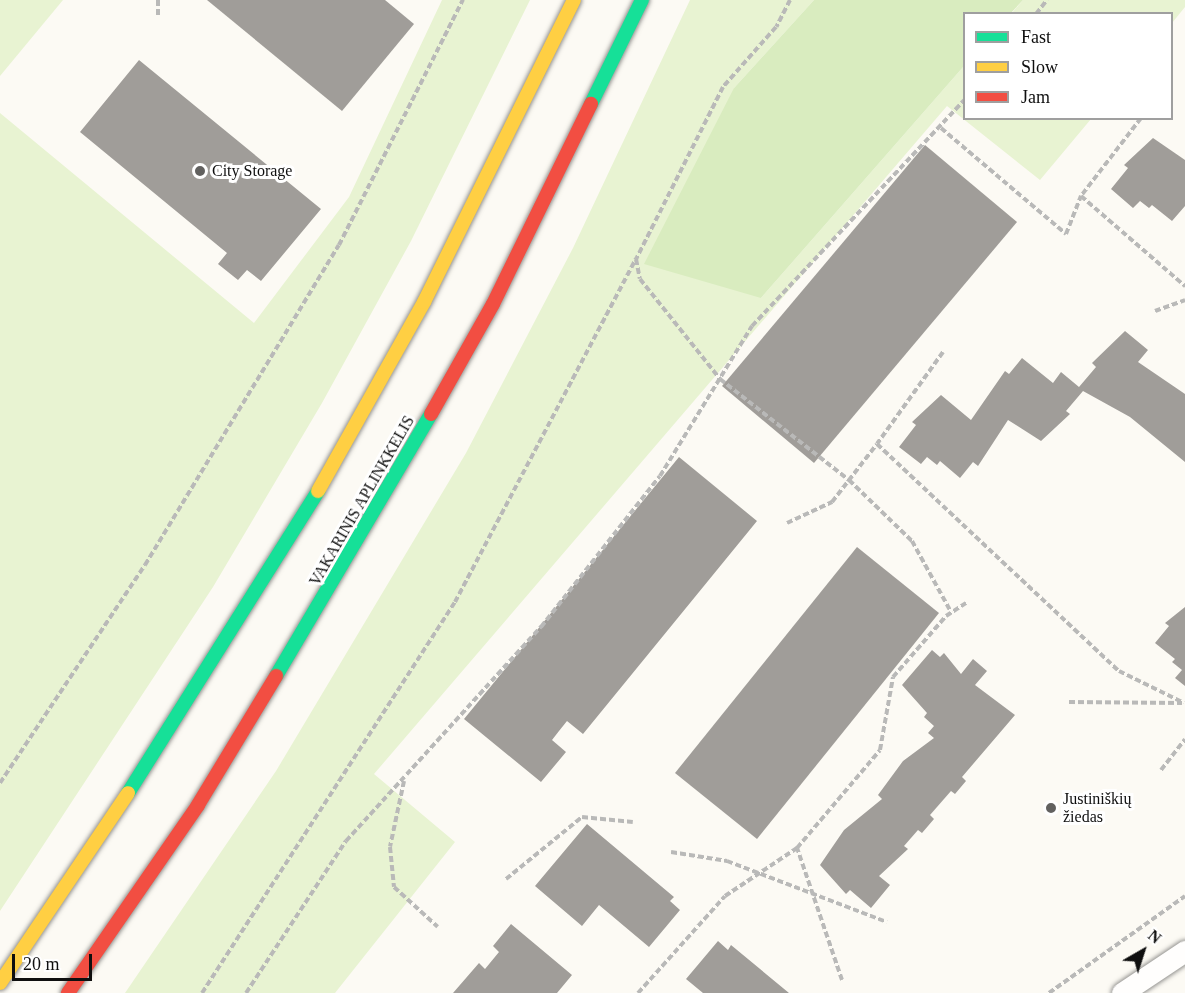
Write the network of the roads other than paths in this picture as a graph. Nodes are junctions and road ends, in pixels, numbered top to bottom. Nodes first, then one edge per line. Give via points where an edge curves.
1 (574, 0) edge
2 (642, 0) edge
3 (1185, 951) edge
4 (92, 960) junction
5 (0, 983) edge
6 (68, 993) edge
7 (79, 993) edge
8 (1122, 993) edge

1 - 5 highway via 424,302 309,507 203,681
2 - 4 highway, VAKARINIS APLINKKELIS via 493,304 375,514 198,804
3 - 8 street
4 - 6 highway, VAKARINIS APLINKKELIS
4 - 7 highway

